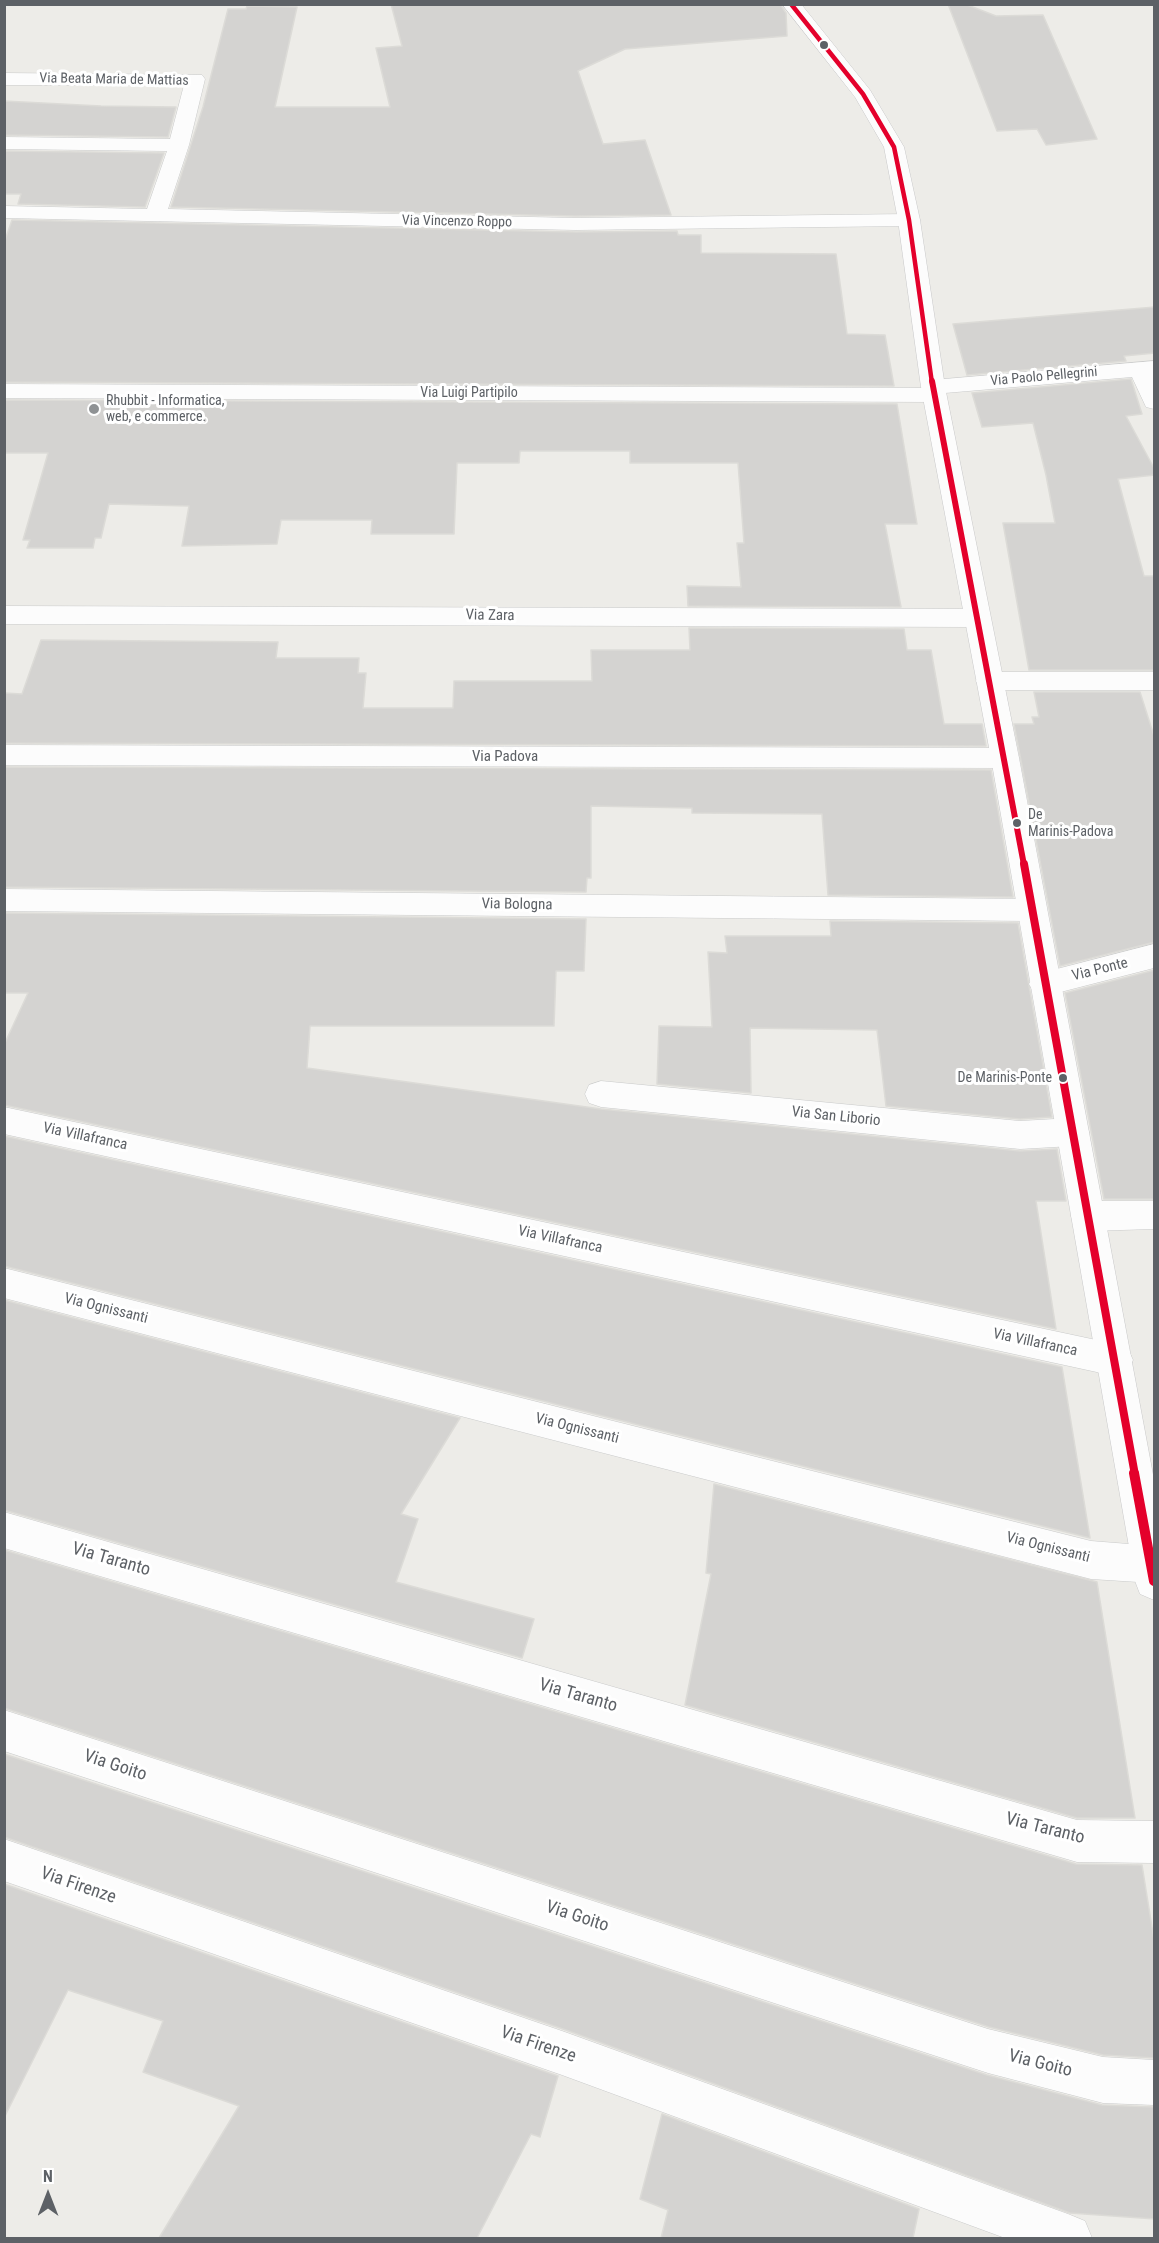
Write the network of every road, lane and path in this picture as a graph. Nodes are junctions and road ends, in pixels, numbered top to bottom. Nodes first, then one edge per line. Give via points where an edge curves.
1 (791, 4) edge
2 (4, 79) edge
3 (4, 143) edge
4 (179, 145) junction
5 (4, 212) edge
6 (156, 214) junction
7 (909, 220) junction
8 (1147, 368) edge
9 (4, 391) edge
10 (933, 391) junction
11 (1155, 402) edge
12 (4, 615) edge
13 (976, 618) junction
14 (990, 681) junction
15 (1155, 681) edge
16 (4, 755) edge
17 (1005, 758) junction
18 (4, 900) edge
19 (1030, 910) junction
20 (1155, 956) edge
21 (1045, 984) junction
22 (600, 1094) dead end
23 (4, 1120) edge
24 (1072, 1132) junction
25 (1155, 1215) edge
26 (1088, 1216) junction
27 (4, 1283) edge
28 (1115, 1360) junction
29 (4, 1530) edge
30 (1153, 1570) edge
31 (4, 1730) edge
32 (1155, 1842) edge
33 (4, 1860) edge
34 (1155, 2083) edge
35 (1068, 2238) edge

1 - 7 street via 884,126 894,147
2 - 4 street, Via Beata Maria de Mattias via 195,79
3 - 4 street
4 - 6 street, Via Beata Maria de Mattias
5 - 6 street, Via Vincenzo Roppo
6 - 7 street, Via Vincenzo Roppo via 576,224
7 - 10 street
8 - 10 street, Via Paolo Pellegrini
8 - 11 street
9 - 10 street, Via Luigi Partipilo
10 - 13 street
12 - 13 street, Via Zara
13 - 14 street
14 - 15 street
14 - 17 street
16 - 17 street, Via Padova
17 - 19 street
18 - 19 street, Via Bologna
19 - 21 street
20 - 21 street, Via Ponte
21 - 24 street
22 - 24 street, Via San Liborio via 1020,1135
23 - 28 street, Via Villafranca
24 - 26 street
25 - 26 street
26 - 28 street
27 - 30 street, Via Ognissanti via 1091,1560
28 - 30 street
29 - 32 street, Via Taranto via 1077,1841
31 - 34 street, Via Goito via 988,2051 1104,2080
33 - 35 street, Via Firenze via 562,2053

